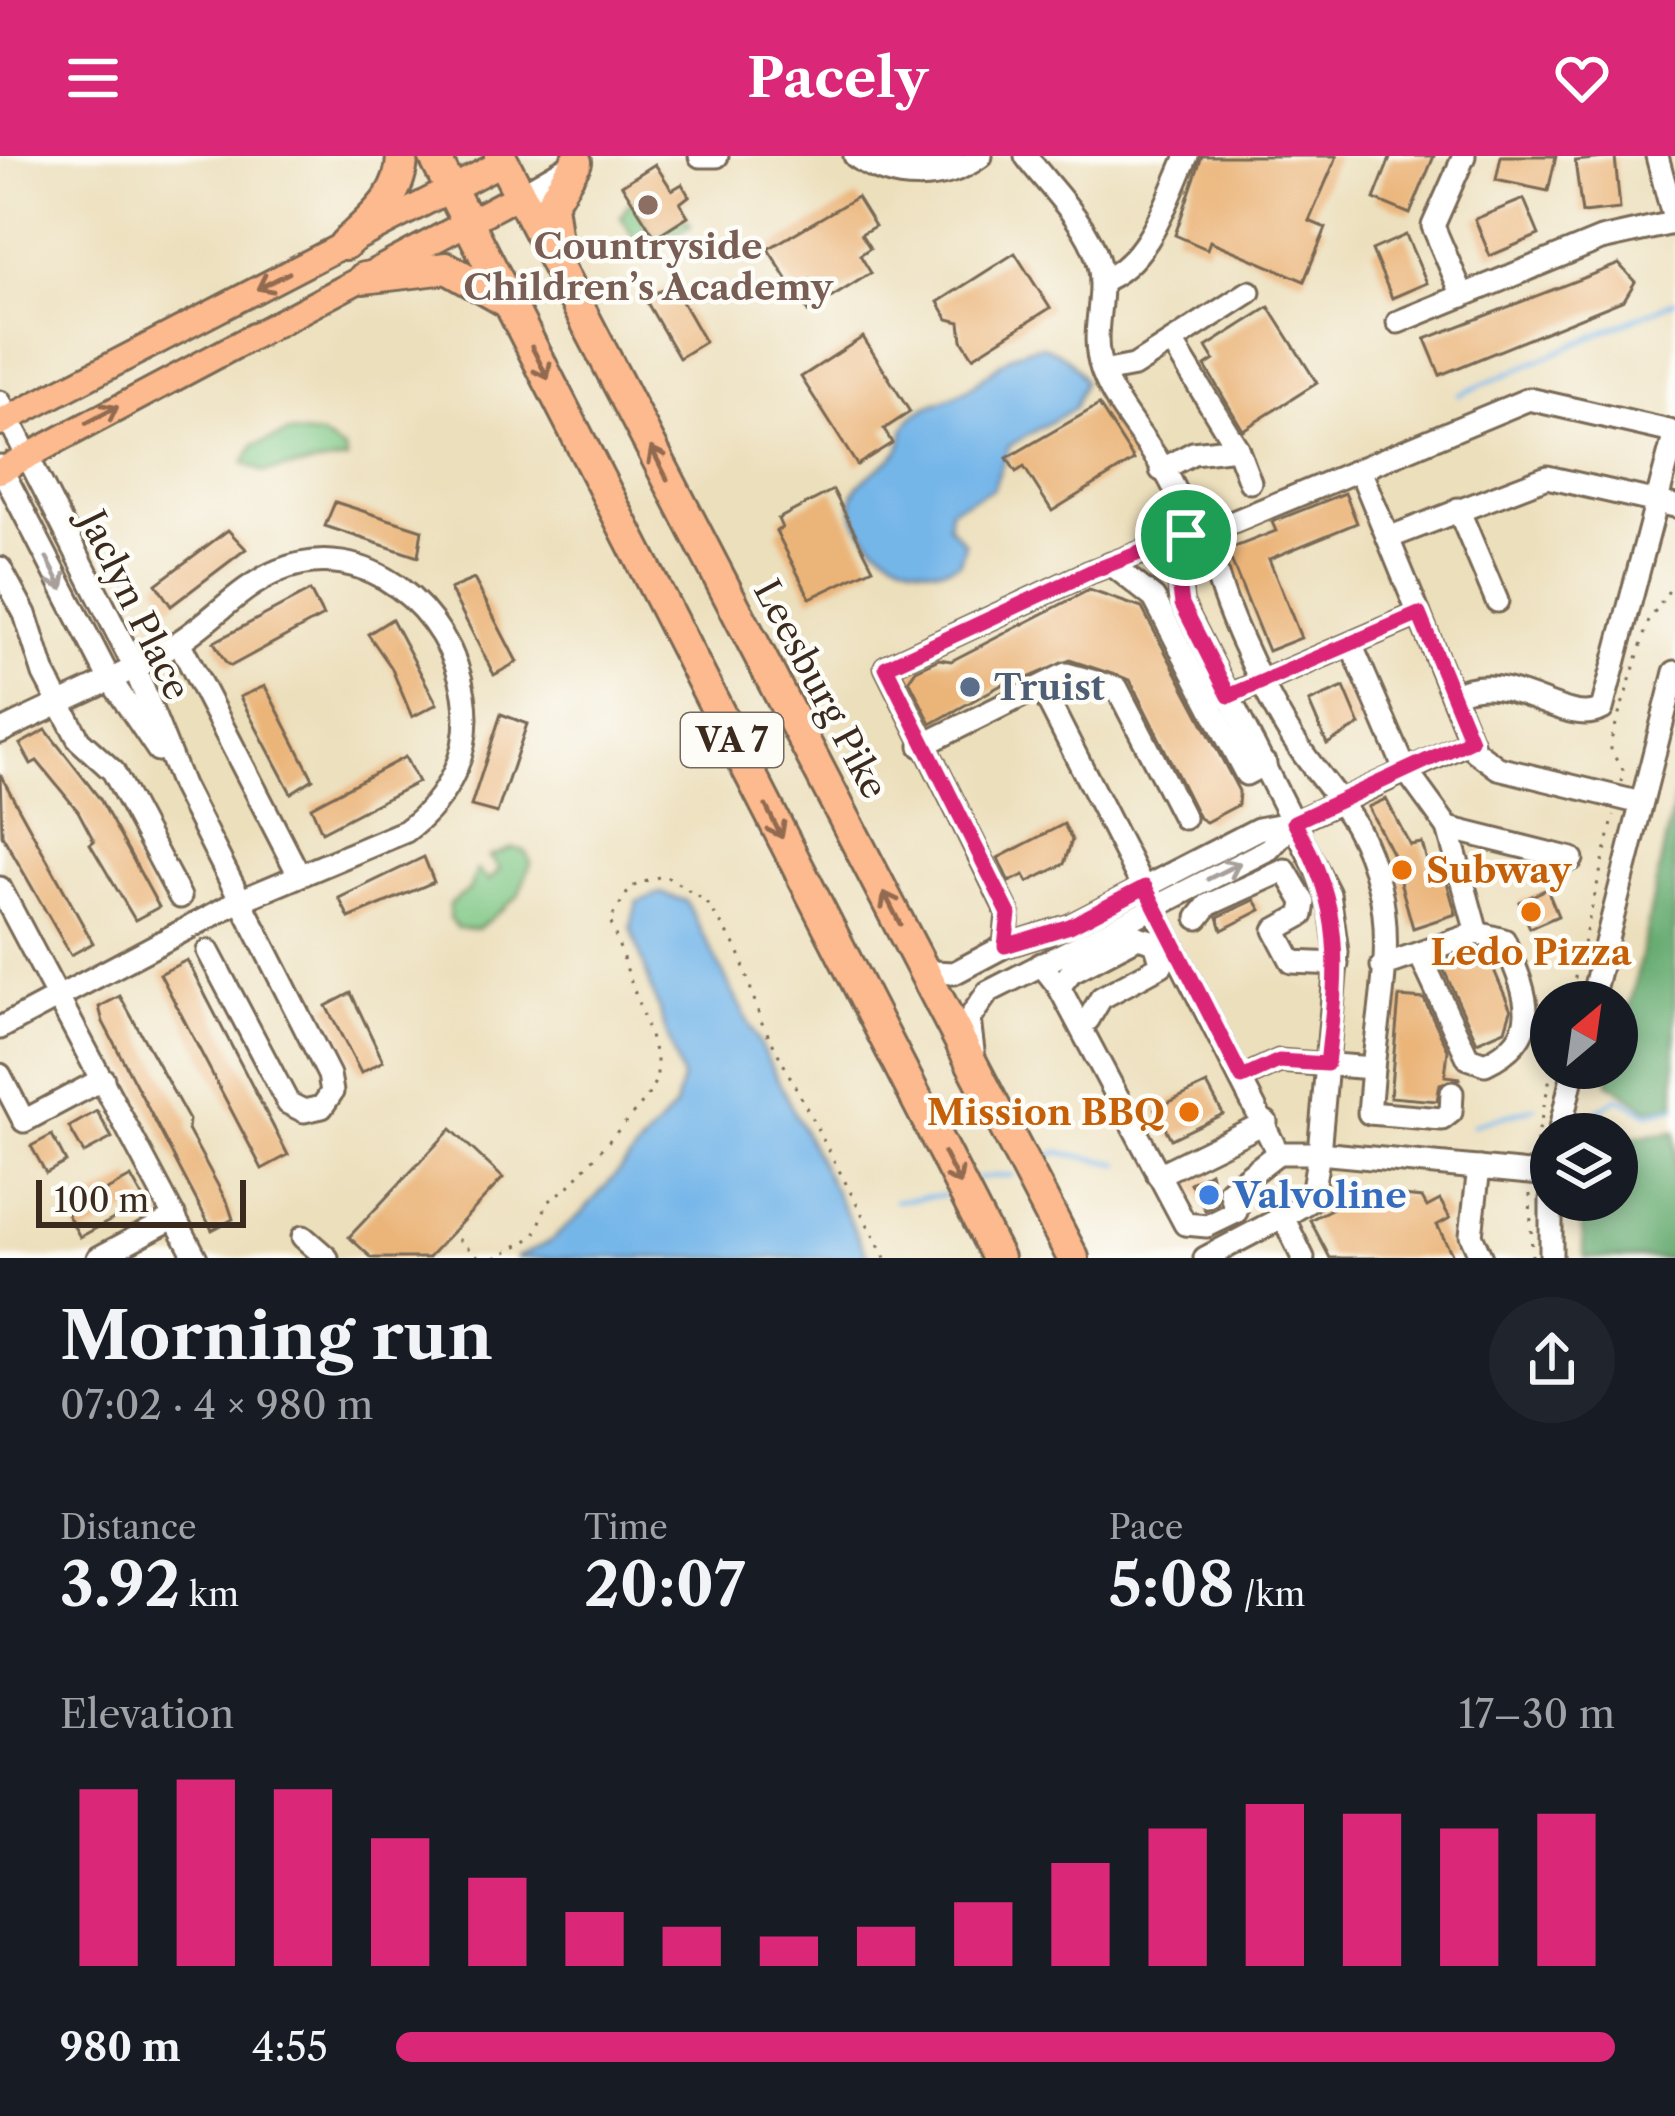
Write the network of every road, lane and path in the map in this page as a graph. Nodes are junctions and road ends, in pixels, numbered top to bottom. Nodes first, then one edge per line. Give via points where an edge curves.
1 (402, 156) edge
2 (434, 156) edge
3 (700, 156) edge
4 (717, 156) edge
5 (854, 156) edge
6 (887, 156) edge
7 (951, 156) edge
8 (981, 156) edge
9 (1026, 156) edge
10 (1187, 156) edge
11 (1464, 156) edge
12 (1658, 156) edge
13 (505, 158) edge
14 (580, 159) edge
15 (911, 159) edge
16 (452, 191) junction
17 (519, 195) junction
18 (467, 221) junction
19 (1674, 223) edge
20 (345, 244) junction
21 (364, 278) junction
22 (563, 278) junction
23 (1101, 280) junction
24 (1249, 292) dead end
25 (1463, 296) junction
26 (509, 304) junction
27 (1398, 322) dead end
28 (1172, 342) junction
29 (1103, 372) junction
30 (3, 414) edge
31 (1237, 448) junction
32 (25, 456) junction
33 (1, 469) edge
34 (1161, 470) junction
35 (1360, 470) junction
36 (1250, 482) dead end
37 (1666, 502) edge
38 (1458, 509) junction
39 (1186, 535) junction
40 (1388, 538) junction
41 (1111, 564) junction
42 (0, 568) edge
43 (1675, 581) edge
44 (1497, 601) dead end
45 (1419, 614) junction
46 (179, 642) junction
47 (1351, 644) junction
48 (133, 664) junction
49 (1675, 672) edge
50 (108, 676) junction
51 (1263, 680) junction
52 (1040, 687) junction
53 (1453, 695) junction
54 (1229, 696) junction
55 (58, 702) junction
56 (0, 733) edge
57 (1471, 740) junction
58 (921, 746) junction
59 (1264, 764) junction
60 (1405, 769) junction
61 (1622, 783) dead end
62 (182, 785) junction
63 (1342, 798) junction
64 (1641, 803) junction
65 (1616, 807) dead end
66 (1184, 818) dead end
67 (1294, 822) junction
68 (1448, 828) junction
69 (1572, 860) dead end
70 (298, 873) junction
71 (180, 897) dead end
72 (1150, 897) junction
73 (239, 901) junction
74 (3, 902) edge
75 (1198, 918) dead end
76 (1477, 932) junction
77 (1005, 946) junction
78 (208, 951) dead end
79 (1420, 955) junction
80 (919, 960) junction
81 (1041, 964) junction
82 (1337, 964) junction
83 (1382, 966) junction
84 (1574, 981) edge
85 (1596, 981) edge
86 (1059, 987) junction
87 (58, 996) junction
88 (1088, 1021) dead end
89 (0, 1028) edge
90 (1327, 1064) junction
91 (1373, 1068) junction
92 (0, 1076) edge
93 (1242, 1078) junction
94 (103, 1079) junction
95 (985, 1086) junction
96 (1452, 1093) dead end
97 (1266, 1123) junction
98 (1278, 1153) junction
99 (1319, 1153) junction
100 (1479, 1168) junction
101 (1530, 1173) edge
102 (1158, 1175) junction
103 (175, 1217) junction
104 (1282, 1217) junction
105 (1551, 1221) edge
106 (303, 1237) dead end
107 (458, 1239) dead end
108 (98, 1258) edge
109 (196, 1258) edge
110 (327, 1258) edge
111 (480, 1258) edge
112 (495, 1258) edge
113 (885, 1258) edge
114 (998, 1258) edge
115 (1073, 1258) edge
116 (1204, 1258) edge
117 (1303, 1258) edge
118 (1481, 1258) edge
119 (1551, 1258) edge

1 - 20 highway via 386,205
2 - 16 highway, VA 7
3 - 4 street
5 - 8 street via 910,177 946,173
6 - 15 street
7 - 15 street
9 - 23 street via 1087,235
10 - 23 street via 1139,257
11 - 25 street via 1433,226
12 - 19 street
13 - 16 main road
13 - 17 highway, Leesburg Pike / VA 7
14 - 17 street
14 - 22 highway via 551,204
16 - 18 highway, VA 7
16 - 20 main road
17 - 18 main road
17 - 22 highway, Leesburg Pike / VA 7
18 - 21 main road
18 - 26 highway, VA 7
19 - 25 street via 1601,239
20 -> 30 main road
21 - 26 highway via 448,268
32 -> 21 main road
80 -> 22 highway, Leesburg Pike / VA 7
23 - 29 street via 1095,319
24 - 28 street
25 - 27 street
26 -> 114 highway, VA 7
28 - 29 street via 1134,366
28 - 31 street
29 - 34 street
30 - 32 street, Jaclyn Place
31 - 34 street via 1193,453
31 - 36 street
32 - 33 main road
32 - 48 street, Jaclyn Place
33 -> 50 street, Jaclyn Place
34 - 39 street
35 - 37 street via 1544,399 1669,431
35 - 40 street
35 - 51 street via 1213,536 1210,554
37 - 38 street via 1547,477
37 - 53 street via 1602,709 1583,713 1484,683
38 - 40 street
38 - 44 street
39 - 41 street
39 - 54 street via 1182,604
40 - 45 street
41 - 58 street via 886,667
41 - 59 street via 1154,598 1246,773
42 - 55 street
43 - 61 path via 1648,623 1611,740
45 - 47 street
45 - 53 street
46 - 48 street
46 - 70 street
46 - 70 street via 254,584 317,563 365,569 402,587 446,645 466,708 461,754 442,797 406,831
47 - 51 street
47 - 60 street
48 - 50 street
48 - 62 street, Jaclyn Place
49 - 64 street
50 - 55 street
50 - 62 street, Jaclyn Place
51 - 54 street
51 - 63 street via 1291,736
52 - 58 street
52 - 66 street via 1066,674 1117,688
52 - 72 street
53 - 57 street
54 - 59 street
55 - 56 street
55 - 71 street via 79,740 113,771
57 - 60 street
57 - 64 street via 1492,766
58 - 77 street via 1009,914
59 - 67 street
60 - 63 street
60 - 68 street
62 - 73 street, Jaclyn Place
63 - 67 street
63 - 83 street via 1380,889
64 - 85 street
65 - 84 path
67 - 72 street via 1269,849
67 - 82 street via 1329,894
68 - 69 street
68 - 76 street
70 - 73 street
72 - 77 street
72 - 81 street
72 - 93 street
73 - 78 street, Jaclyn Place via 332,1083 328,1101 312,1111 288,1102
73 - 87 street
74 - 87 street
75 - 82 street via 1208,905 1286,870 1304,902 1302,915 1275,930 1292,962
76 - 79 street
76 - 79 street via 1504,940 1528,1001 1511,1050 1485,1064 1468,1058
77 - 80 street via 954,973 933,972
79 - 83 street
80 - 95 highway, Leesburg Pike / VA 7
81 - 86 street
81 - 95 street via 973,1007 971,1046
82 - 90 street
83 - 91 street
86 - 88 street via 1071,972 1138,937 1155,942 1162,965 1101,998
86 - 102 street
87 - 89 street
87 - 94 street
90 - 91 street
90 - 93 street via 1279,1061
90 - 99 street
91 - 96 street via 1369,1113 1442,1119
92 - 94 street via 25,1121
93 - 97 street
94 - 103 street
95 - 115 highway, Leesburg Pike / VA 7
97 - 98 street
97 - 102 street
98 - 99 street
98 - 102 street via 1230,1190 1236,1212 1207,1226 1185,1224
99 - 100 street
99 - 104 street via 1311,1200
100 - 101 street
100 - 118 street via 1471,1235
103 - 108 street
103 - 109 street
104 - 116 street
104 - 117 street
105 - 119 street
106 - 110 street
107 - 111 path
112 - 113 path via 536,1234 548,1203 655,1087 657,1057 610,920 631,886 664,875 706,901 737,949 761,1022

